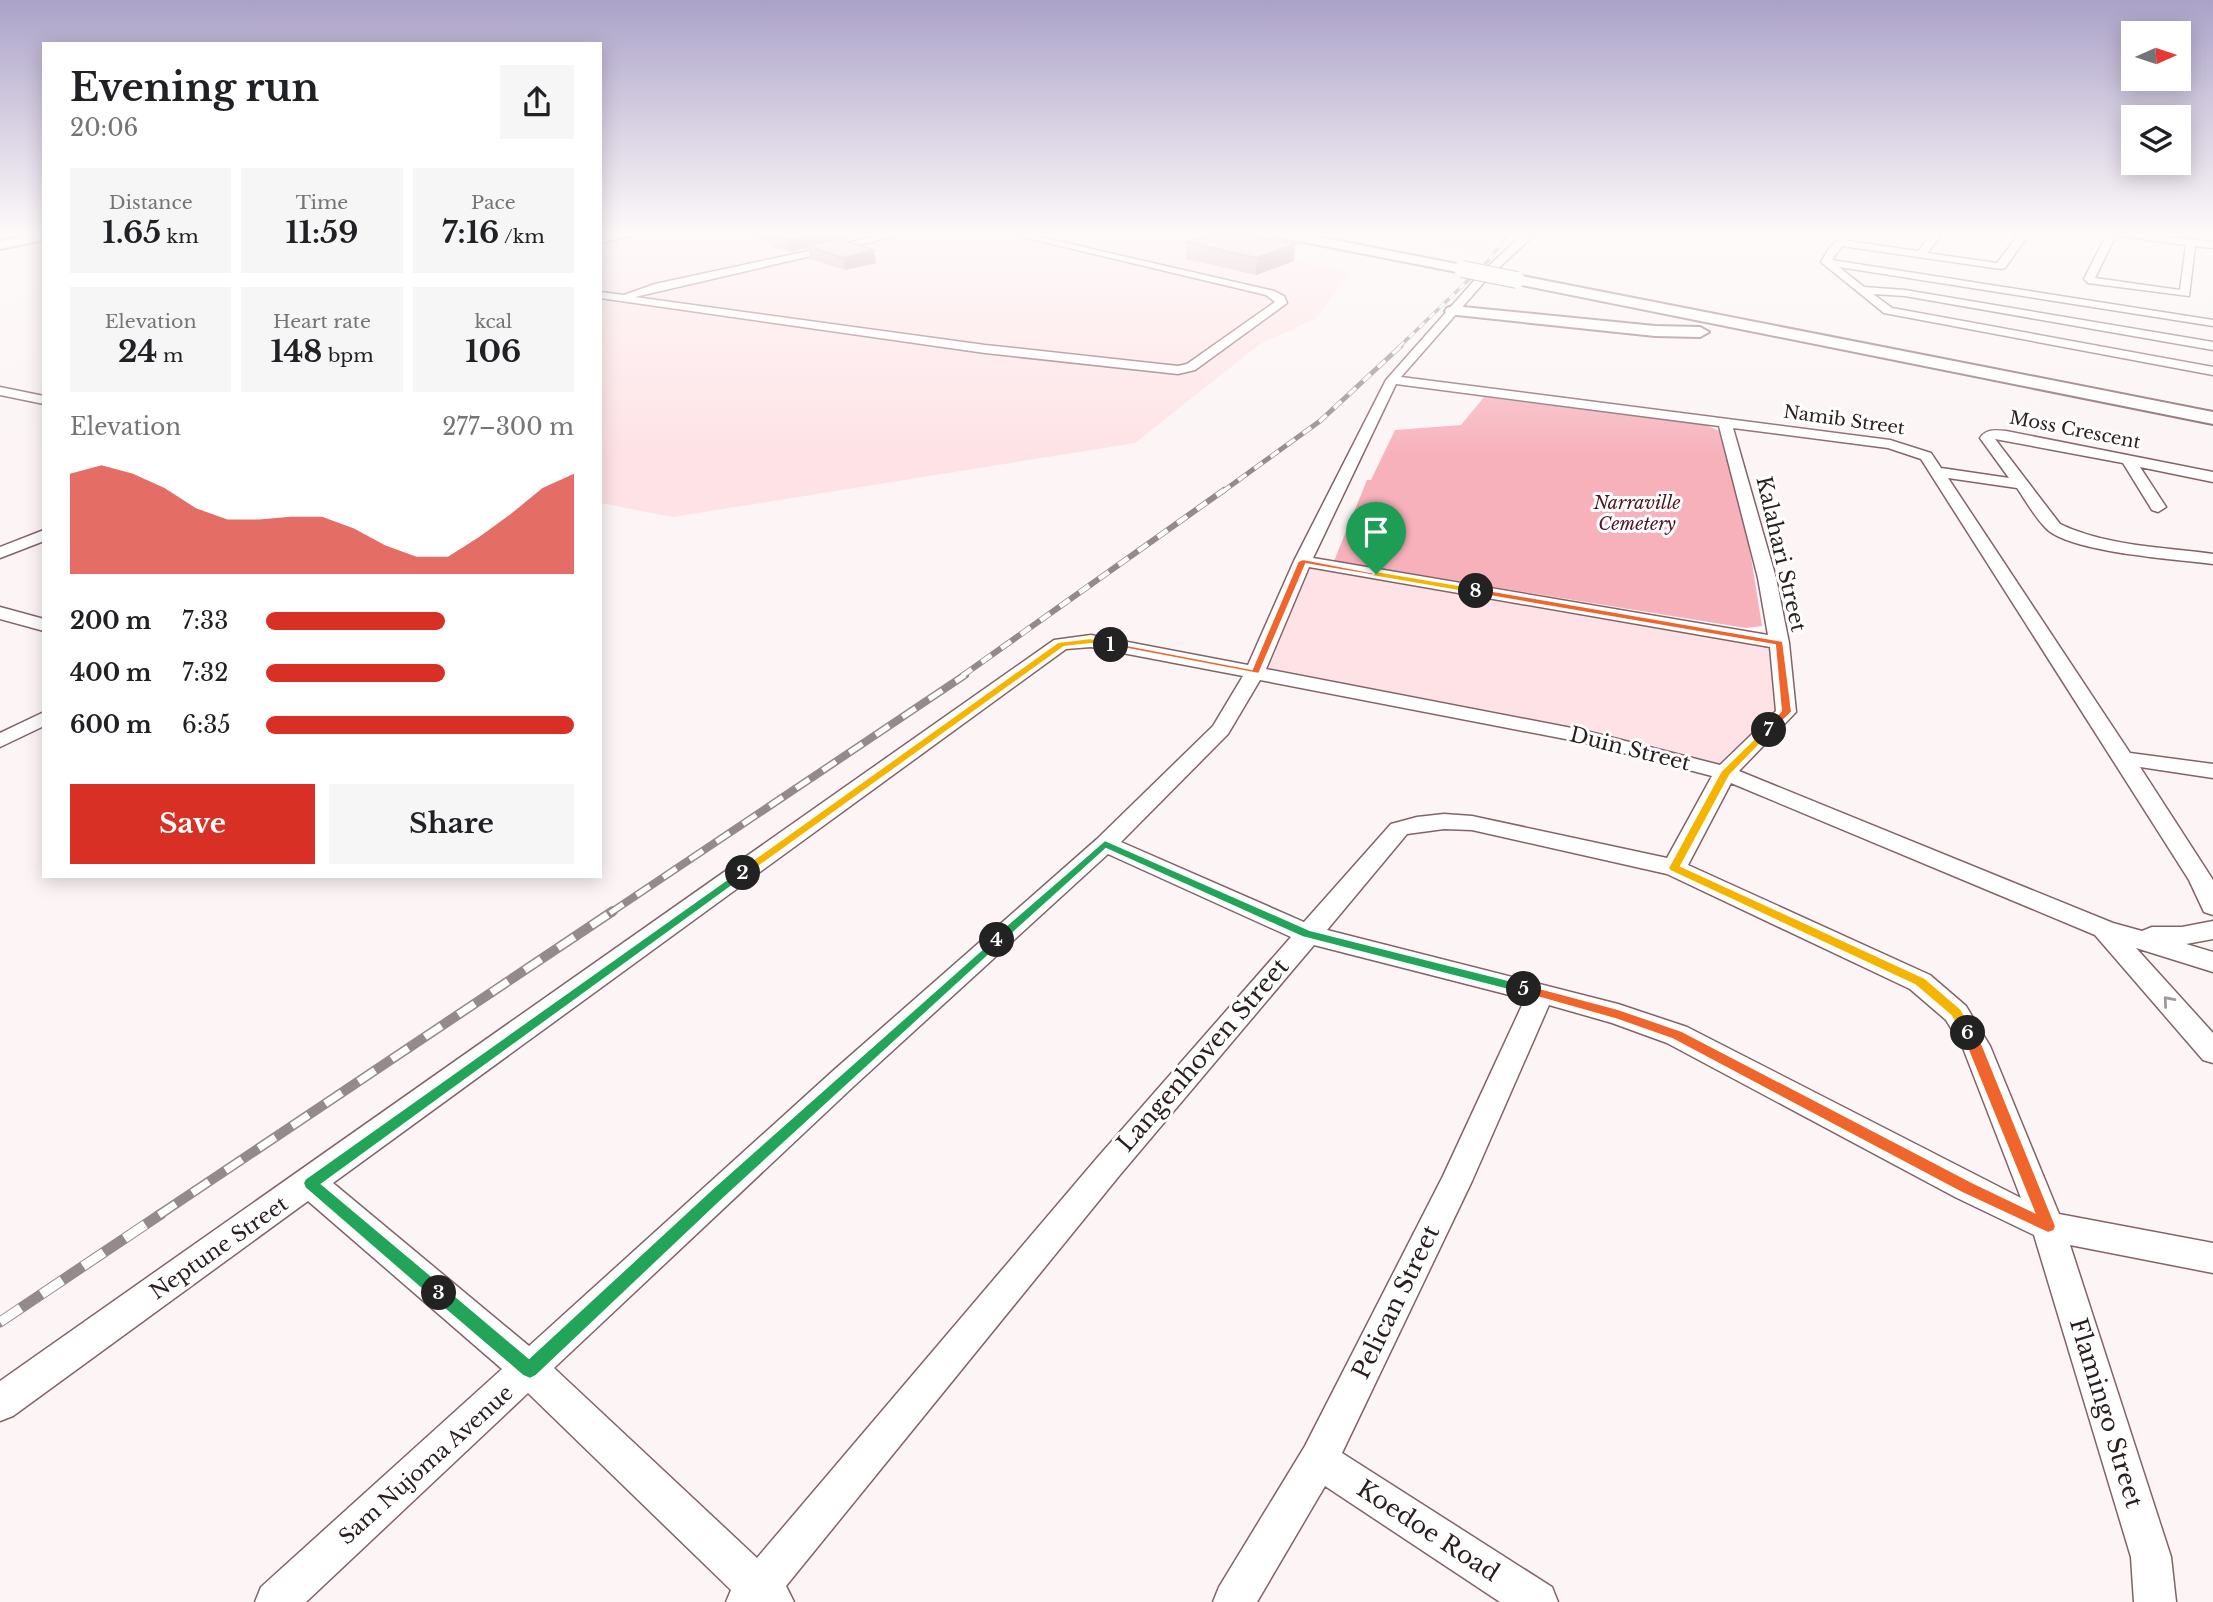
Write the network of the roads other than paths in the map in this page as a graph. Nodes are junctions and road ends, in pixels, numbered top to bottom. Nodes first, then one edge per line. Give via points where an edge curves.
1 (699, 309) edge
2 (1273, 309) edge
3 (1455, 309) edge
4 (1661, 309) edge
5 (1885, 309) edge
6 (1995, 309) edge
7 (2054, 309) edge
8 (2123, 309) edge
9 (1453, 311) junction
10 (1692, 315) junction
11 (2047, 318) junction
12 (1729, 322) junction
13 (2213, 323) edge
14 (1674, 332) junction
15 (2161, 337) junction
16 (2213, 346) edge
17 (2152, 360) junction
18 (2213, 371) edge
19 (1392, 380) junction
20 (0, 391) edge
21 (42, 400) edge
22 (2213, 419) edge
23 (1725, 423) junction
24 (2128, 460) junction
25 (1938, 472) junction
26 (2213, 477) edge
27 (2021, 484) junction
28 (2158, 507) dead end
29 (42, 536) edge
30 (0, 554) edge
31 (2213, 559) edge
32 (1303, 561) junction
33 (0, 613) edge
34 (42, 624) edge
35 (1779, 643) junction
36 (1255, 672) junction
37 (42, 719) edge
38 (0, 741) edge
39 (2123, 758) junction
40 (2213, 771) edge
41 (1725, 773) junction
42 (1105, 844) junction
43 (1674, 868) junction
44 (2213, 906) edge
45 (2104, 929) junction
46 (2213, 930) edge
47 (1307, 934) junction
48 (2213, 962) edge
49 (1541, 993) junction
50 (2213, 1052) edge
51 (310, 1183) junction
52 (2048, 1226) junction
53 (2213, 1258) edge
54 (530, 1370) junction
55 (0, 1403) edge
56 (1319, 1461) junction
57 (759, 1597) edge
58 (276, 1602) edge
59 (1234, 1602) edge
60 (1537, 1602) edge
61 (2155, 1602) edge

1 - 2 street via 985,349 1178,370 1191,367
3 - 9 street, Sam Nujoma Avenue
4 - 10 highway, bridge
5 - 17 street
6 - 11 street
7 - 11 street
8 - 13 street
9 - 14 highway
9 - 19 street, Sam Nujoma Avenue
10 - 12 highway
10 - 14 highway via 1696,326
11 - 15 street
12 - 14 highway via 1695,332
12 - 22 highway
15 - 16 street
15 - 17 street
17 - 18 street
19 - 23 street, Namib Street
19 - 32 street, Sam Nujoma Avenue
20 - 21 street
23 - 25 street, Namib Street via 1890,444 1926,456
23 - 35 street, Kalahari Street via 1767,578
24 - 26 street, Moss Crescent
24 - 27 street, Moss Crescent via 2006,435 1987,438
24 - 28 street
25 - 27 street
25 - 39 street, Namib Street
27 - 31 street, Moss Crescent via 2054,527 2065,534
29 - 30 street
32 - 35 street
32 - 36 street, Sam Nujoma Avenue
33 - 34 street
35 - 41 street, Kalahari Street via 1786,712
36 - 41 street, Duin Street via 1582,736
36 - 42 street, Sam Nujoma Avenue via 1221,730
36 - 51 street, Neptune Street via 1091,641 1061,644
37 - 38 street
39 - 40 street
39 - 44 street, Namib Street
41 - 43 street, Kalahari Street
41 - 45 street, Duin Street
42 - 47 street
42 - 54 street, Sam Nujoma Avenue via 844,1078
43 - 47 street, Langenhoven Street via 1472,822 1428,821 1399,829
43 - 52 street, Langenhoven Street via 1920,982 1956,1013 1976,1046
45 - 46 street via 2151,936
45 - 48 street, Duin Street
50 -> 45 street, Duin Street
47 - 49 street
47 - 57 street, Langenhoven Street via 1108,1167
49 - 52 street via 1677,1035
49 - 56 street, Pelican Street
51 - 54 street
51 - 55 street, Neptune Street
52 - 53 street
52 - 61 street, Flamingo Street via 2151,1557
54 - 57 street
54 - 58 street, Sam Nujoma Avenue
56 - 59 street, Pelican Street
56 - 60 street, Koedoe Road

